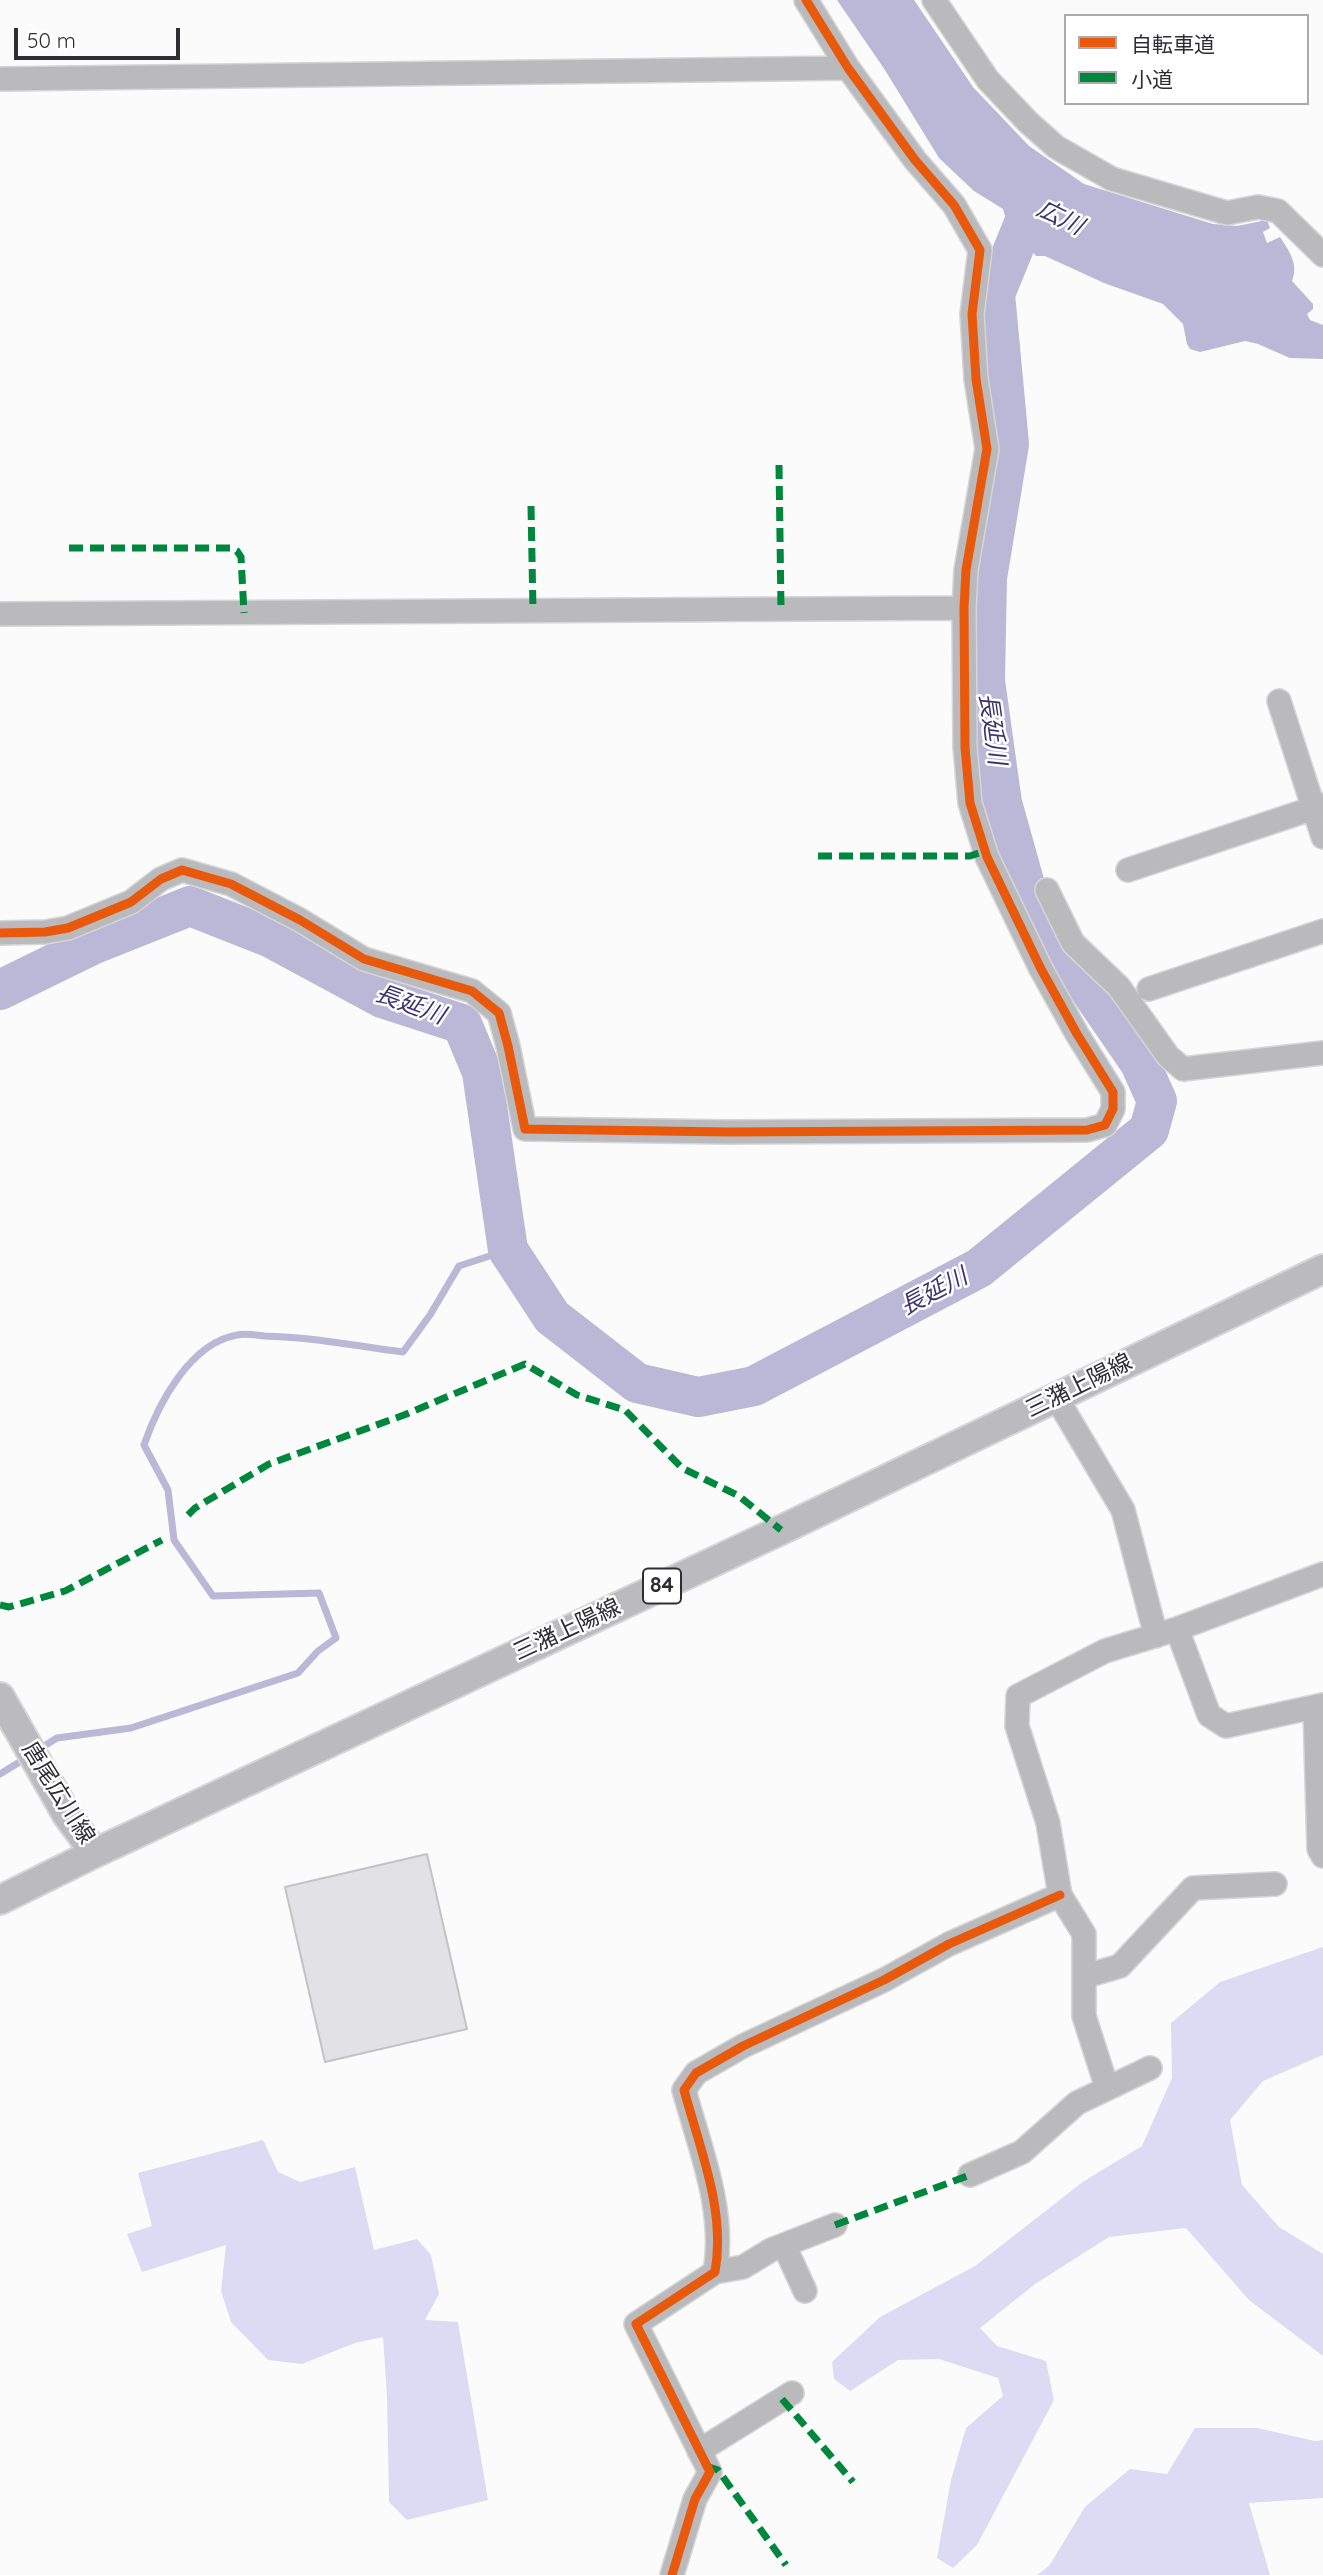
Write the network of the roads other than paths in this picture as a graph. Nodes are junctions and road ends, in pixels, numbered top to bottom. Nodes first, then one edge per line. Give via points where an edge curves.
1 (806, 0) edge
2 (934, 0) edge
3 (848, 68) junction
4 (0, 79) edge
5 (1323, 255) edge
6 (964, 608) junction
7 (0, 614) edge
8 (1279, 701) dead end
9 (1318, 807) edge
10 (1323, 837) edge
11 (1128, 870) dead end
12 (1047, 890) dead end
13 (1323, 931) edge
14 (0, 933) edge
15 (1149, 989) dead end
16 (1323, 1053) edge
17 (1323, 1269) edge
18 (1056, 1397) junction
19 (1323, 1574) edge
20 (1166, 1633) junction
21 (0, 1697) edge
22 (1319, 1706) edge
23 (95, 1853) junction
24 (1323, 1856) edge
25 (1275, 1884) dead end
26 (1060, 1895) junction
27 (0, 1900) edge
28 (1086, 1976) junction
29 (1150, 2068) dead end
30 (1107, 2088) junction
31 (970, 2175) dead end
32 (835, 2225) dead end
33 (783, 2245) junction
34 (715, 2272) junction
35 (805, 2291) dead end
36 (792, 2393) dead end
37 (699, 2451) junction
38 (672, 2575) edge

1 - 3 street
2 - 5 street via 988,80 1056,147 1112,179 1227,213 1258,207 1278,211
3 - 4 street
3 - 6 street via 954,205 980,250 972,314 987,449
6 - 7 street
6 - 14 street via 970,803 987,857 1041,969 1113,1092 1113,1109 1105,1125 1087,1130 525,1129 499,1013 472,991 363,959 231,884 182,870 161,879 131,902 68,928
8 - 9 street
9 - 10 street
9 - 11 street
12 - 16 street via 1073,943 1119,987 1168,1056 1183,1069
13 - 15 street
17 - 18 main road, 三潴上陽線 / 84
18 - 20 street via 1123,1510
18 - 23 main road, 三潴上陽線 / 84
19 - 20 street
20 - 22 street via 1209,1715 1226,1726
20 - 26 street via 1105,1651 1017,1696 1017,1726 1048,1823
21 - 23 main road, 唐尾広川線 via 66,1815
22 - 24 street via 1319,1849
23 - 27 main road, 三潴上陽線 / 84
25 - 28 street via 1193,1888 1120,1966
26 - 28 street via 1084,1934
26 - 34 street via 950,1944 696,2073 684,2090 718,2217 720,2247
28 - 30 street via 1084,2016
29 - 30 street
30 - 31 street via 1077,2103 1022,2152
32 - 33 street
33 - 34 street via 743,2267
33 - 35 street
34 - 37 street via 636,2324
36 - 37 street
37 - 38 street via 710,2473 695,2499

